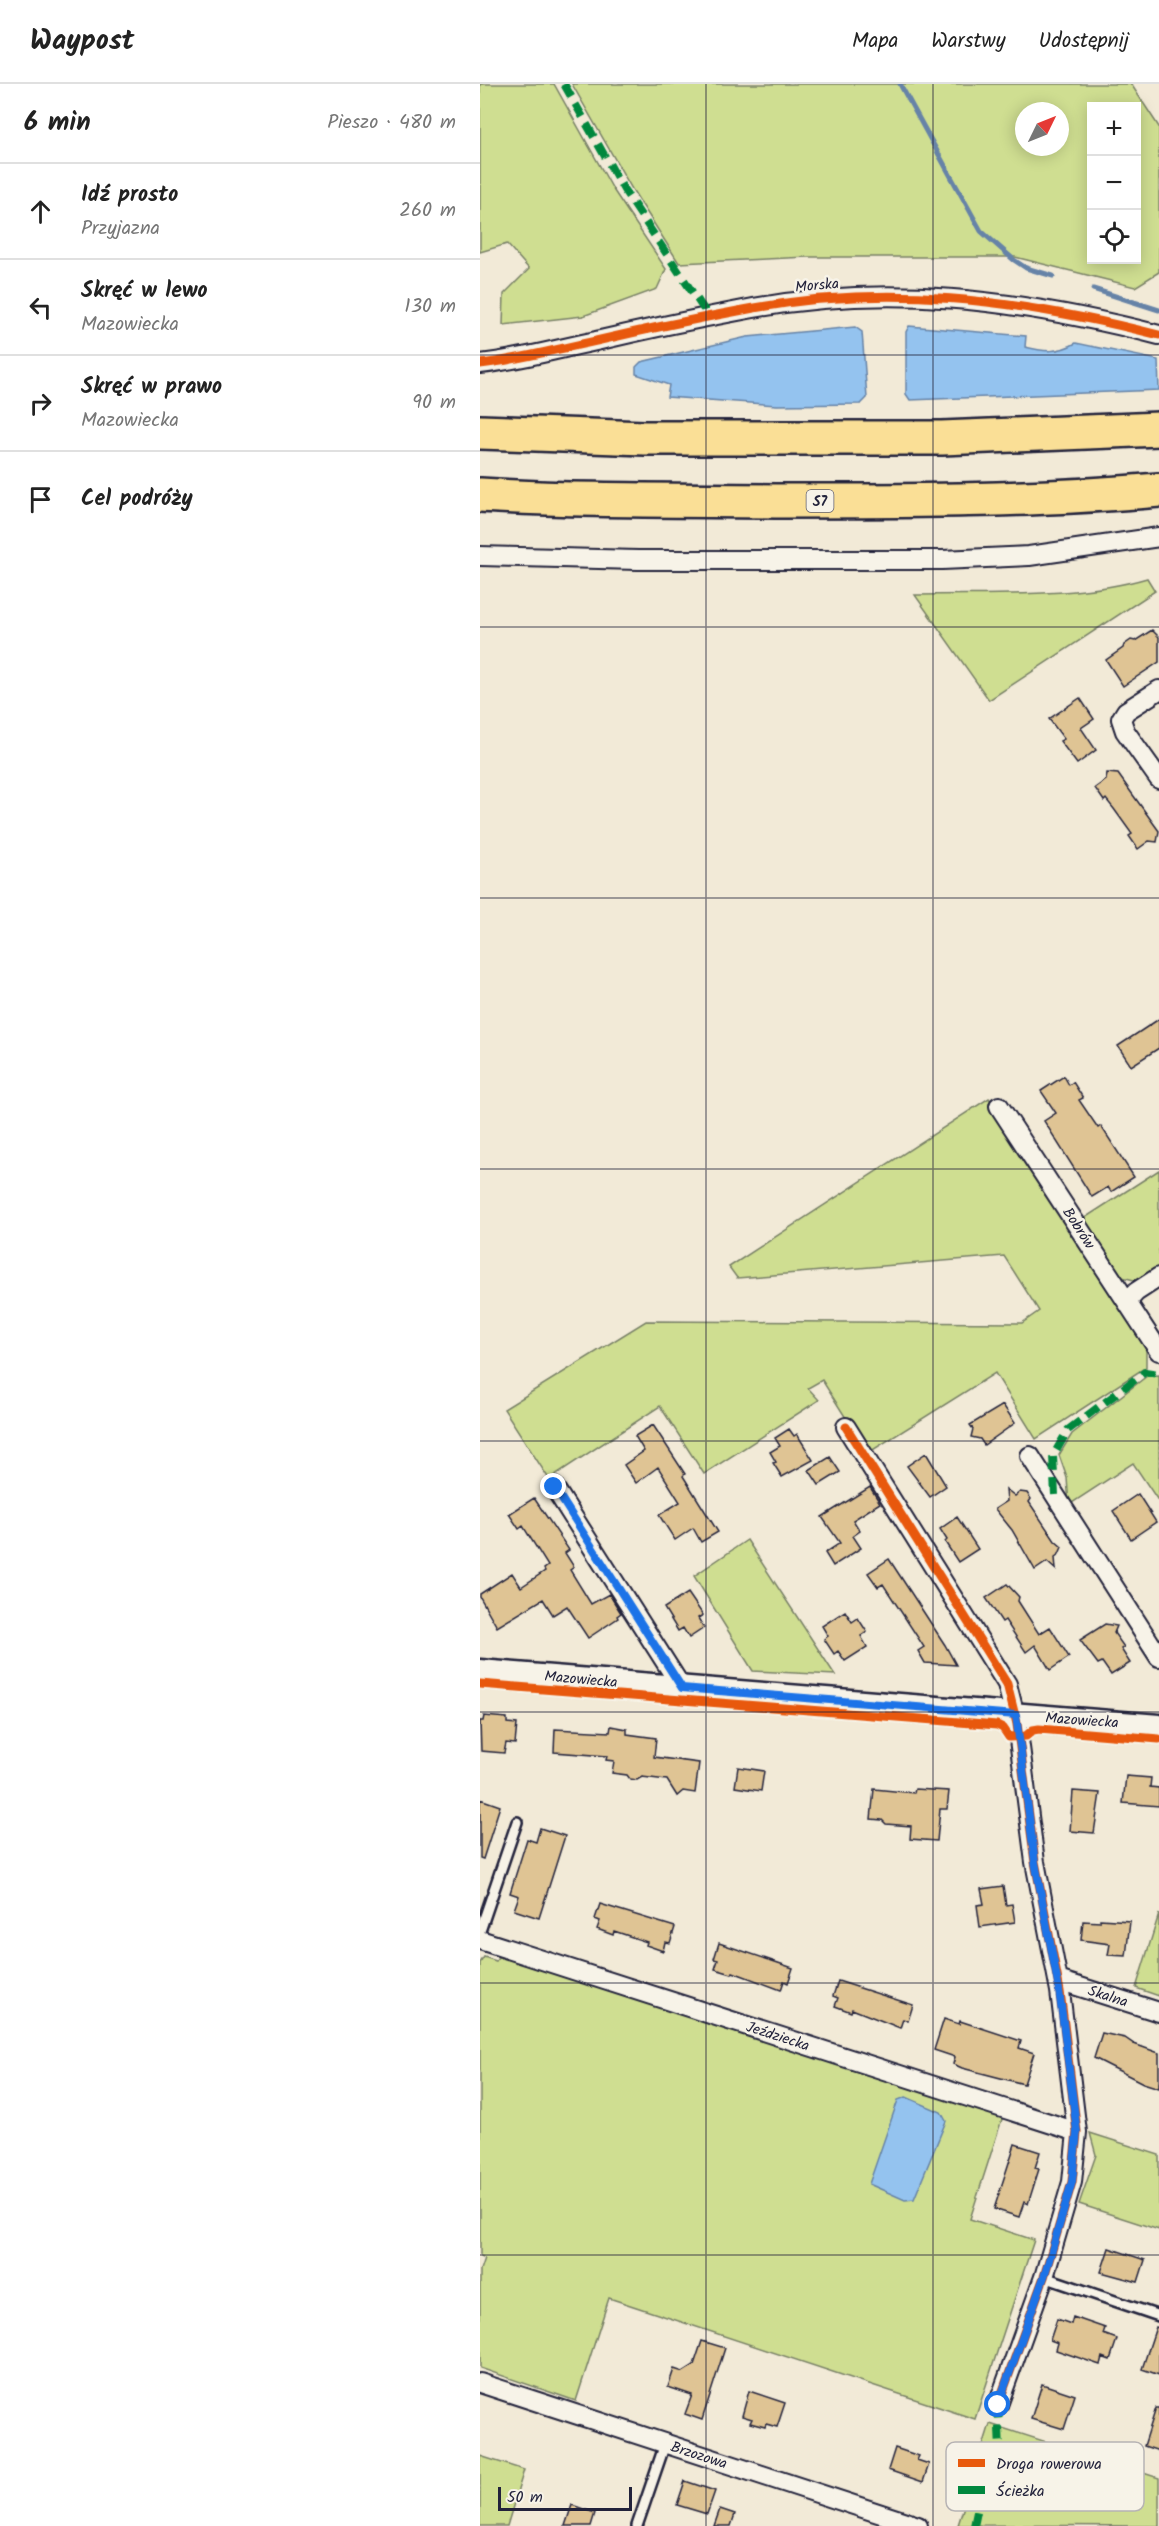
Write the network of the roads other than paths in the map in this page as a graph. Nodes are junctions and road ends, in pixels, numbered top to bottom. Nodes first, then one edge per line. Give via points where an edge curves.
1 (1159, 335) edge
2 (480, 364) edge
3 (1159, 429) edge
4 (480, 432) edge
5 (1159, 490) edge
6 (480, 495) edge
7 (1159, 537) edge
8 (480, 556) edge
9 (1159, 690) edge
10 (1159, 779) edge
11 (999, 1106) dead end
12 (1159, 1277) edge
13 (1127, 1302) junction
14 (1159, 1351) edge
15 (846, 1426) dead end
16 (1030, 1456) dead end
17 (554, 1487) dead end
18 (1159, 1657) edge
19 (480, 1671) edge
20 (682, 1688) junction
21 (1016, 1715) junction
22 (1159, 1725) edge
23 (517, 1822) dead end
24 (480, 1931) edge
25 (480, 1940) edge
26 (1058, 1980) junction
27 (1159, 2012) edge
28 (1077, 2132) junction
29 (1044, 2277) junction
30 (1159, 2316) edge
31 (480, 2384) edge
32 (998, 2405) dead end
33 (665, 2444) junction
34 (637, 2526) edge
35 (918, 2526) edge

1 - 2 street, Morska via 1066,313 975,299 843,297 738,311
3 - 4 highway via 942,438 656,438
5 - 6 highway, S7 via 888,501
7 - 8 street via 1029,556 942,560
9 - 10 street via 1126,711 1121,719 1125,731
11 - 13 street, Bobrów
12 - 13 street
13 - 14 street, Bobrów
15 - 21 street via 1003,1677
16 - 18 street
17 - 20 street
19 - 20 street, Mazowiecka
20 - 21 street, Mazowiecka
21 - 22 street, Mazowiecka
21 - 26 street via 1035,1862
23 - 24 lane
25 - 28 street, Jeździecka
26 - 27 street, Skalna
26 - 28 street
28 - 29 street via 1072,2182
29 - 30 lane
29 - 32 street
31 - 33 street, Brzozowa
33 - 34 lane
33 - 35 street, Brzozowa

